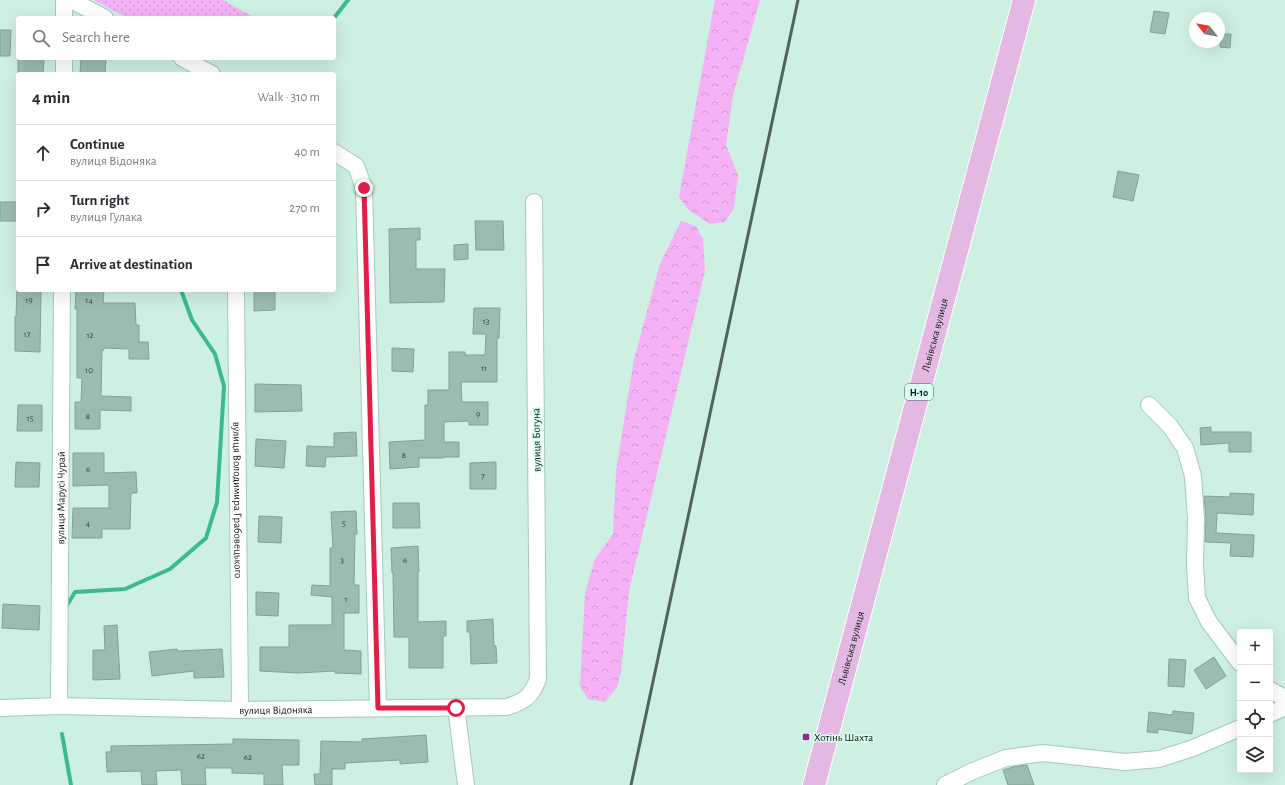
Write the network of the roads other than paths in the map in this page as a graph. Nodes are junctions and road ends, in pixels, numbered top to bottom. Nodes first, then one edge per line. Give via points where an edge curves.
1 (64, 0) edge
2 (71, 0) edge
3 (1024, 0) edge
4 (64, 16) edge
5 (101, 16) edge
6 (64, 60) edge
7 (186, 60) edge
8 (64, 72) edge
9 (208, 72) edge
10 (336, 153) edge
11 (534, 202) dead end
12 (62, 292) edge
13 (236, 292) edge
14 (1149, 405) dead end
15 (1237, 659) edge
16 (538, 679) joint
17 (1273, 692) edge
18 (1285, 698) edge
19 (59, 706) junction
20 (1285, 707) edge
21 (0, 708) edge
22 (378, 708) junction
23 (456, 708) junction
24 (240, 710) junction
25 (1273, 713) edge
26 (1237, 729) edge
27 (466, 785) edge
28 (814, 785) edge
29 (945, 785) edge

1 - 4 street
2 - 5 street
3 - 28 main road, Львівська вулиця / Н-10
6 - 8 street
7 - 9 street
10 - 22 street via 356,166 364,188
11 - 16 street, вулиця Богуна
12 - 19 street, вулиця Марусі Чурай
13 - 24 street, вулиця Володимира Грабовецького
14 - 15 street via 1170,426 1185,448 1193,476 1197,598 1209,622
16 - 23 street, вулиця Відоняка via 528,698 519,703 507,707
17 - 18 street
19 - 21 street, вулиця Відоняка
19 - 24 street, вулиця Відоняка
20 - 25 street
22 - 23 street, вулиця Відоняка
22 - 24 street, вулиця Відоняка
23 - 27 street
26 - 29 street via 1159,759 1125,762 1043,753 1006,758

